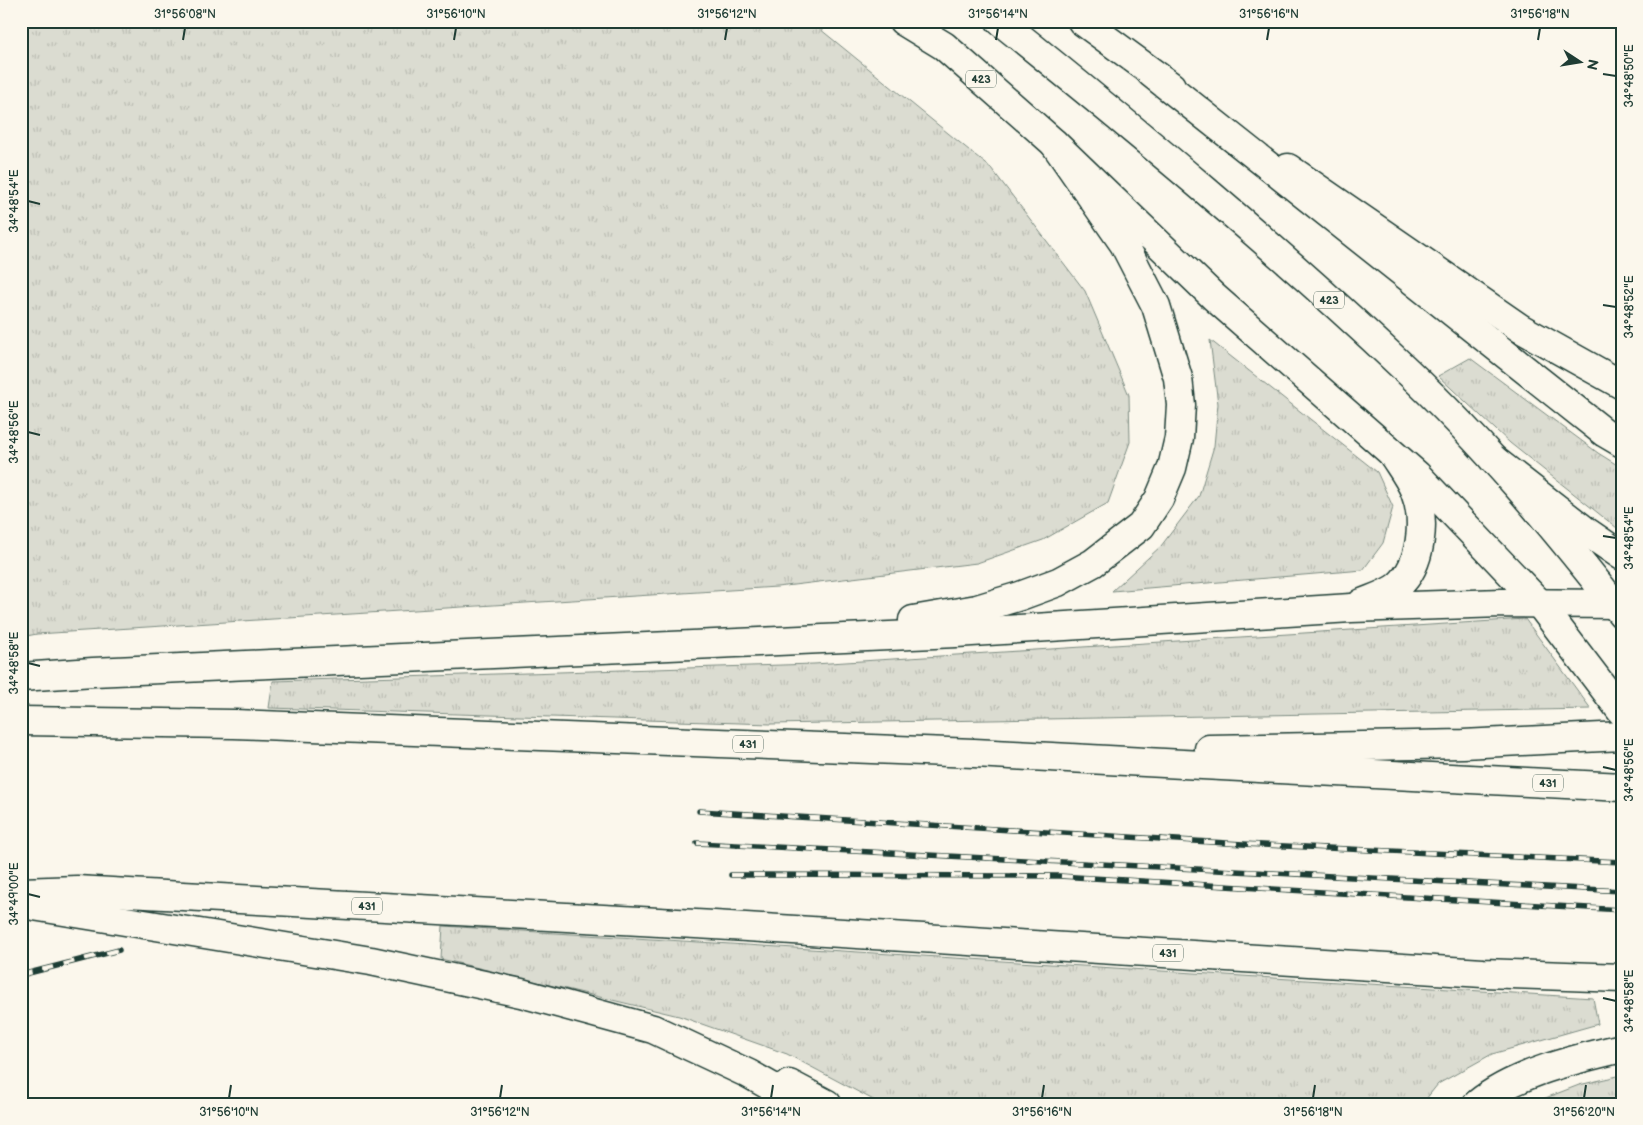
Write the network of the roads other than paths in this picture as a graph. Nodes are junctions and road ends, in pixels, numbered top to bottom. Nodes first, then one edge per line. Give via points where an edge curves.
1 (902, 21) edge
2 (1000, 21) edge
3 (1082, 21) edge
4 (1151, 73) junction
5 (1054, 143) junction
6 (1622, 385) edge
7 (1622, 443) edge
8 (1393, 455) junction
9 (1493, 459) junction
10 (1622, 556) edge
11 (1538, 603) junction
12 (1351, 608) junction
13 (1619, 608) edge
14 (790, 640) junction
15 (21, 677) edge
16 (1622, 712) edge
17 (21, 721) edge
18 (1622, 736) edge
19 (974, 753) junction
20 (1622, 787) edge
21 (21, 892) edge
22 (21, 904) edge
23 (1622, 978) edge
24 (683, 1043) junction
25 (1622, 1048) edge
26 (802, 1104) edge
27 (827, 1104) edge
28 (1476, 1104) edge

1 - 5 main road, 423 via 944,46
2 - 9 main road, 423 via 1263,241 1405,368
3 - 4 main road
4 - 6 main road via 1520,328
4 - 7 main road via 1605,434
5 - 8 main road, 423 via 1214,297
5 - 14 main road via 1124,244 1156,306 1178,378 1181,405 1179,438 1172,468 1159,498 1141,526 1122,542 1058,582 977,609
8 - 11 main road, 423
8 - 12 main road via 1415,492 1421,517 1420,543 1412,568 1398,586
9 - 10 main road
9 - 13 main road, 423
11 - 12 main road
11 - 13 main road
11 - 16 main road, 423
12 - 14 main road
14 - 15 main road
17 - 19 main road, 431 via 234,724
18 - 19 main road via 1463,744
19 - 20 main road, 431
21 - 23 main road, 431 via 77,890 156,894 1483,973
22 - 24 main road via 371,960 521,993 652,1029
24 - 26 main road via 749,1074
24 - 27 main road via 791,1085
25 - 28 main road via 1572,1060 1525,1077

